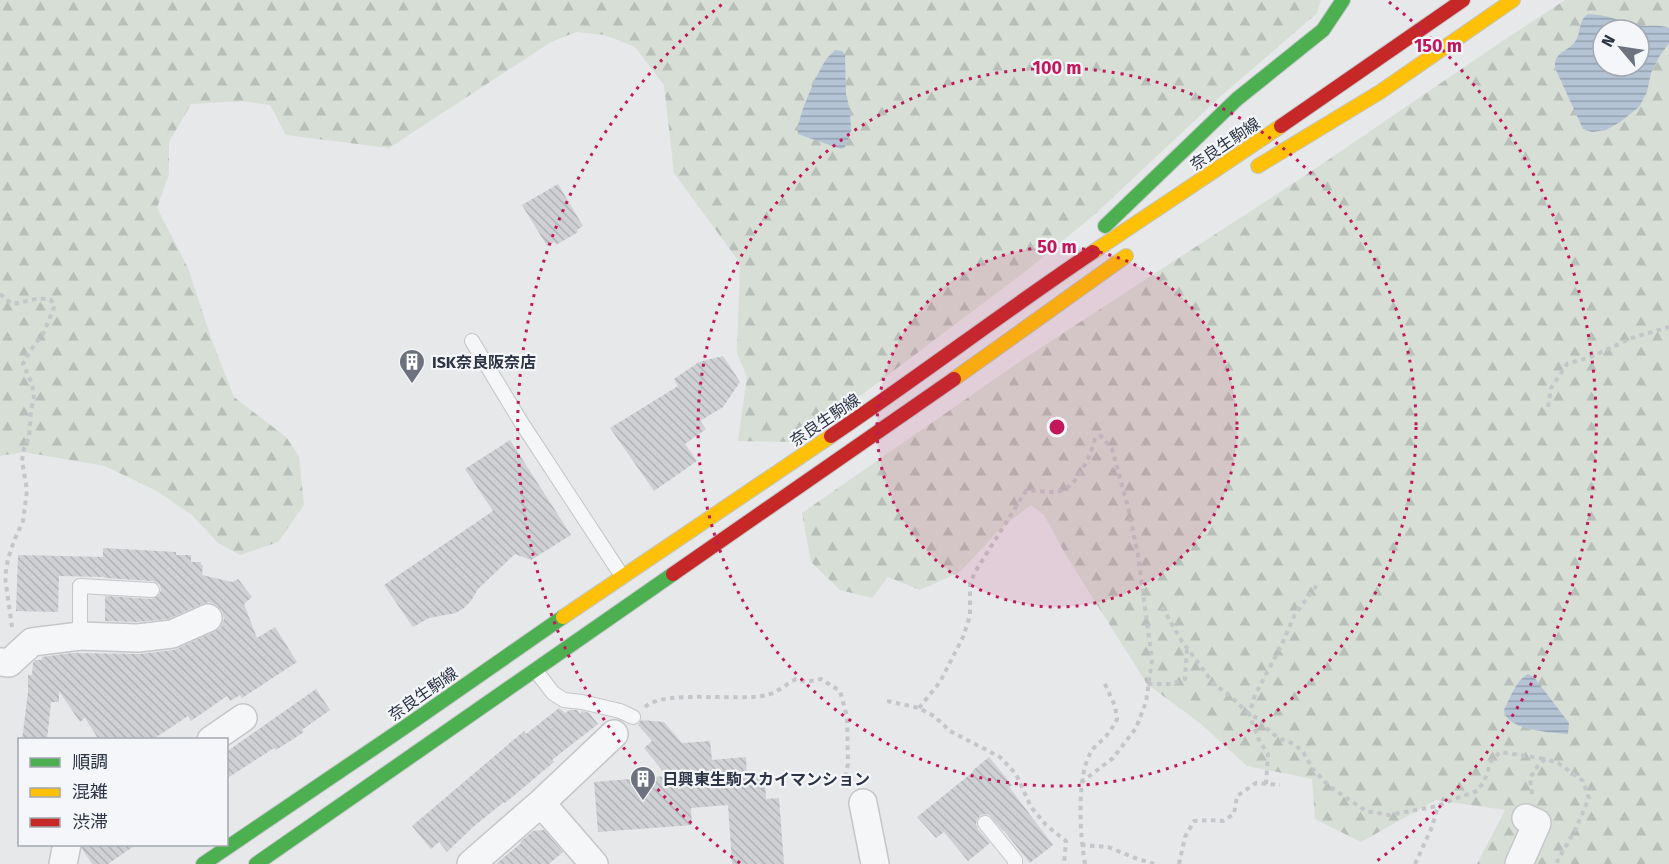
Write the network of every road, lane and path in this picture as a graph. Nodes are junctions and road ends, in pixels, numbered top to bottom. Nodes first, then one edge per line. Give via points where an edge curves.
1 (1343, 0) edge
2 (1463, 0) edge
3 (1513, 0) edge
4 (1251, 171) dead end
5 (1136, 249) dead end
6 (1041, 287) junction
7 (0, 294) edge
8 (1669, 327) edge
9 (472, 341) dead end
10 (1548, 407) dead end
11 (622, 576) junction
12 (1318, 584) dead end
13 (152, 590) dead end
14 (1162, 607) dead end
15 (208, 618) dead end
16 (80, 636) junction
17 (1187, 648) junction
18 (10, 657) edge
19 (536, 670) junction
20 (1104, 682) dead end
21 (1147, 684) dead end
22 (887, 701) dead end
23 (919, 708) junction
24 (1248, 714) junction
25 (243, 718) dead end
26 (624, 726) junction
27 (214, 738) edge
28 (1545, 759) junction
29 (1083, 781) junction
30 (1266, 784) junction
31 (1280, 785) dead end
32 (541, 803) junction
33 (863, 803) joint
34 (1438, 806) junction
35 (1531, 821) joint
36 (984, 823) dead end
37 (1081, 844) junction
38 (67, 846) edge
39 (63, 864) edge
40 (203, 864) edge
41 (256, 864) edge
42 (471, 864) edge
43 (594, 864) edge
44 (875, 864) edge
45 (1015, 864) edge
46 (1064, 864) edge
47 (1085, 864) edge
48 (1154, 864) edge
49 (1179, 864) edge
50 (1415, 864) edge
51 (1519, 864) edge
52 (1556, 864) edge

1 - 6 main road via 1323,30 1237,99
2 - 6 main road, 奈良生駒線
3 - 4 main road via 1380,92
5 - 19 main road
6 - 11 main road, 奈良生駒線 via 895,393
7 - 18 path via 12,304 35,298 51,300 55,305 44,332 23,364 34,398 22,462 27,490 23,521 5,578 15,640
8 - 10 path via 1567,364 1551,388
9 - 11 lane
11 - 40 main road, 奈良生駒線
12 - 24 path via 1295,614
13 - 16 lane via 80,586
14 - 17 path
15 - 16 street via 172,634 138,638
16 - 18 street via 32,642
17 - 21 path via 1185,679 1172,684
17 - 24 path via 1214,684
19 - 26 lane via 553,693 564,700 620,711
19 - 41 main road
20 - 29 path via 1117,719 1091,751
22 - 23 path
23 - 29 path via 939,682 963,637 970,616 970,584 975,572 1026,491 1065,490 1080,473 1095,438 1101,436 1112,449 1121,478 1138,555 1152,660 1146,702 1136,728 1113,758
23 - 46 path via 950,731 1000,757 1016,774 1031,807 1066,841
24 - 30 path via 1268,754
24 - 34 path via 1261,720 1281,740 1294,744 1329,786 1366,811 1389,815
25 - 27 street
26 - 32 street
26 - 33 path via 649,703 660,700 768,695 796,679 820,679 840,691 847,717 848,764 841,797 851,805
28 - 34 path via 1500,752 1491,761 1477,791
28 - 35 path via 1530,778 1538,813
28 - 52 path via 1558,763 1583,781 1589,798
29 - 37 path
30 - 31 path
30 - 49 path via 1256,783 1237,796 1234,814 1223,821 1194,821 1185,837
32 - 42 street
32 - 43 street
33 - 44 street
34 - 50 path
35 - 51 street
36 - 45 lane via 1016,860
37 - 47 path
37 - 48 path via 1108,847
38 - 39 street

